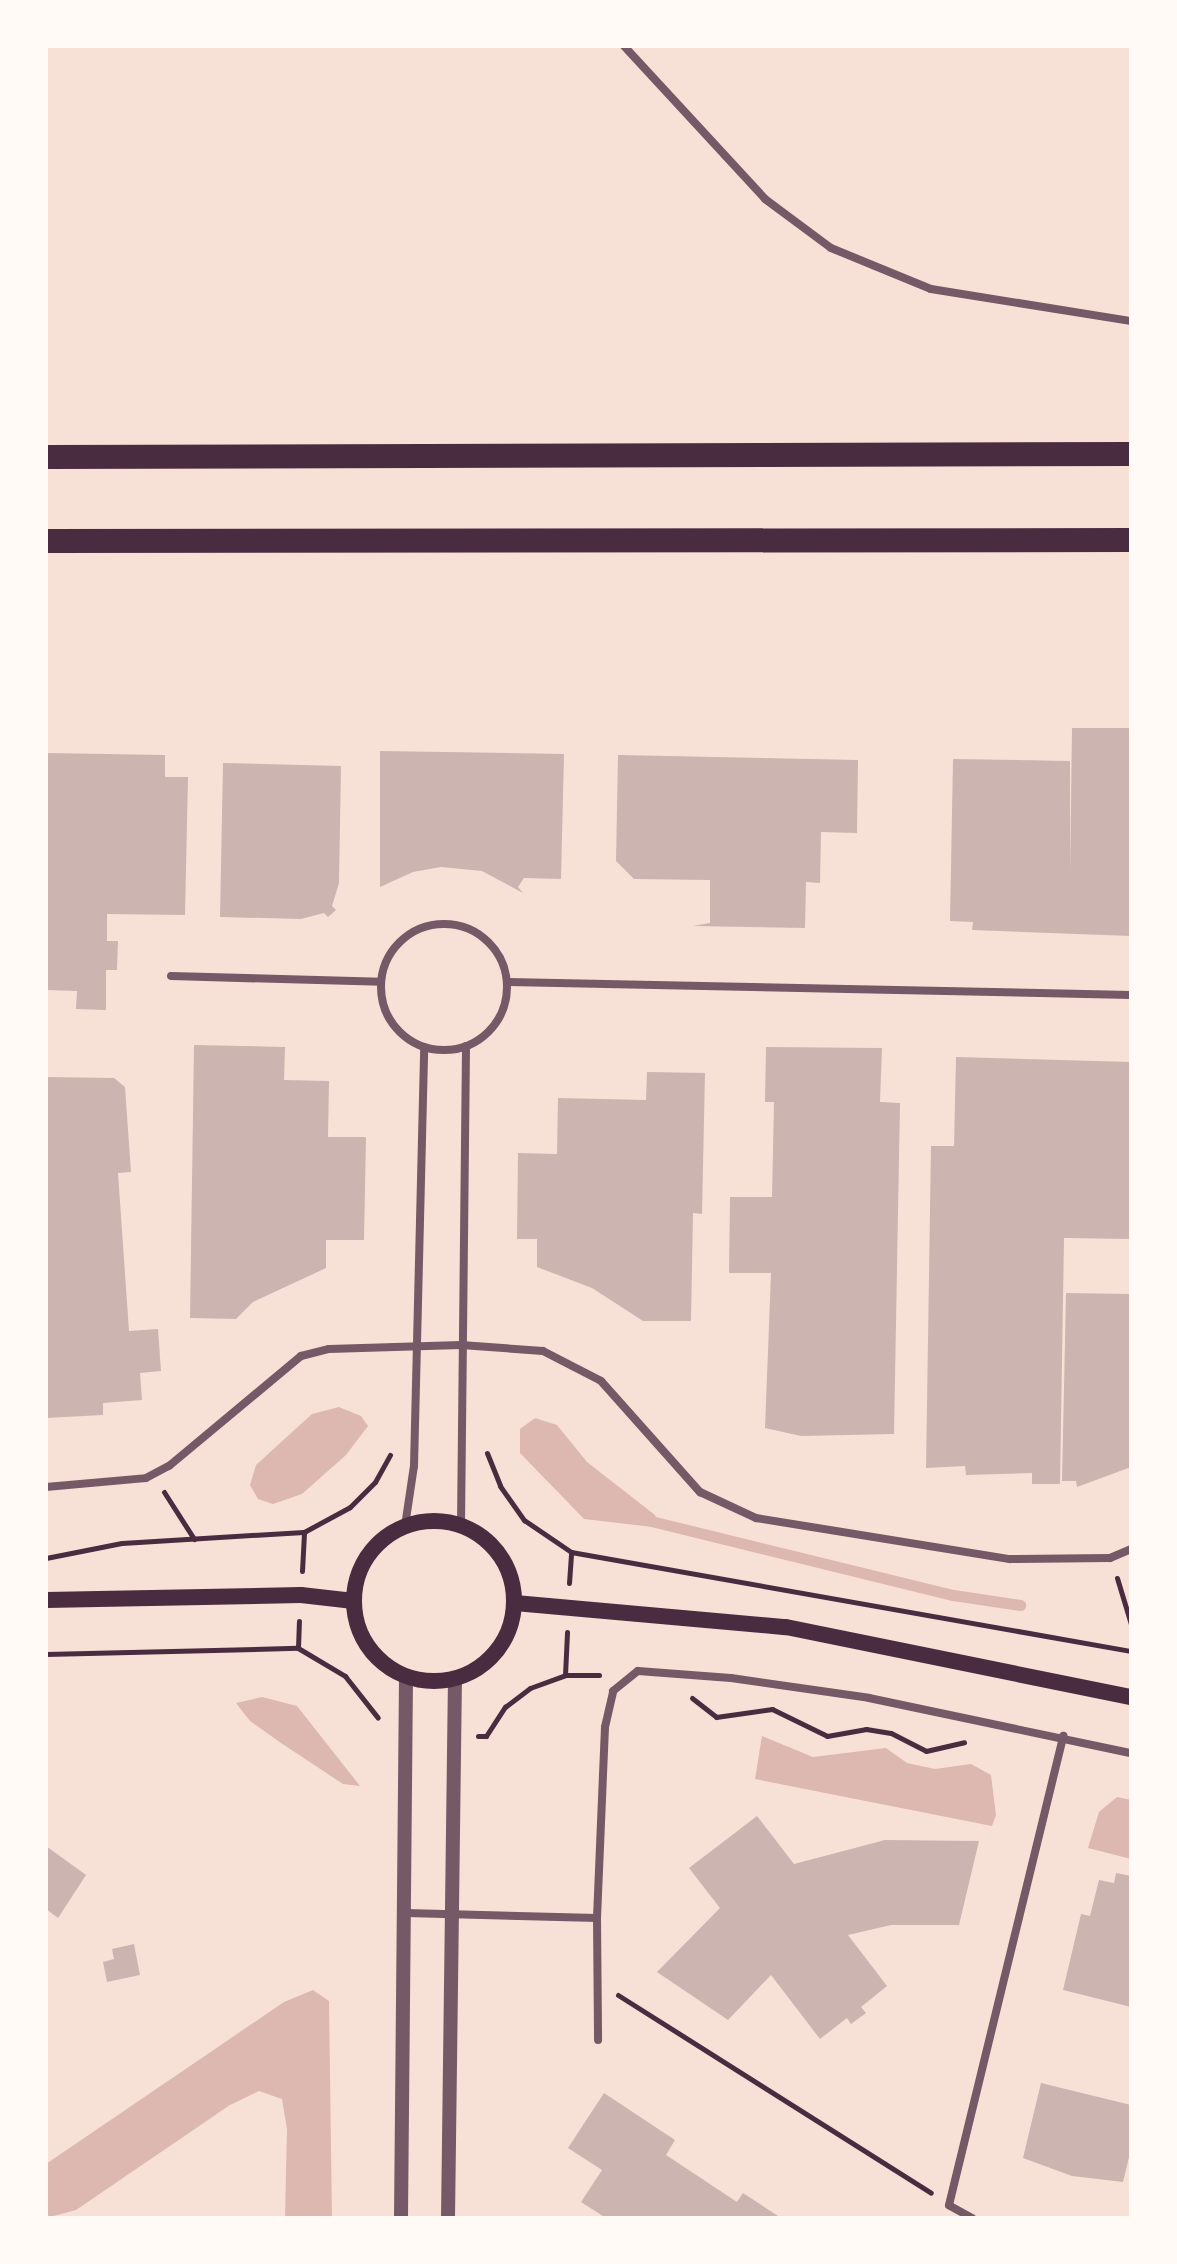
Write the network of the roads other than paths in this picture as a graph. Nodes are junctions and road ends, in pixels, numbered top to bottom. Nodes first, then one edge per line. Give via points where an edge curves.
1 (624, 46) edge
2 (1131, 321) edge
3 (1131, 454) edge
4 (46, 457) edge
5 (1131, 540) edge
6 (46, 541) edge
7 (171, 976) dead end
8 (381, 982) junction
9 (507, 982) junction
10 (1131, 995) edge
11 (466, 1046) junction
12 (424, 1047) junction
13 (416, 1345) junction
14 (461, 1345) junction
15 (46, 1487) edge
16 (461, 1525) junction
17 (405, 1526) junction
18 (1131, 1549) edge
19 (46, 1600) edge
20 (354, 1601) junction
21 (515, 1603) junction
22 (406, 1677) junction
23 (455, 1679) junction
24 (1131, 1697) edge
25 (1063, 1736) junction
26 (1131, 1753) edge
27 (406, 1913) junction
28 (453, 1913) junction
29 (597, 1918) junction
30 (598, 2040) dead end
31 (401, 2218) edge
32 (448, 2218) edge
33 (972, 2218) edge

1 - 2 street via 765,199 831,248 931,289
3 - 4 highway
5 - 6 highway
7 - 8 street
8 - 9 street via 397,944 433,924 474,931 496,952
8 - 12 street via 391,1022
9 - 10 street
9 - 11 street via 497,1021
11 - 12 street
11 - 14 street
12 - 13 street
13 - 14 street
13 - 15 street via 301,1356 153,1474 128,1482
13 - 17 street via 414,1466
14 - 16 street
14 - 18 street via 543,1351 601,1381 700,1492 756,1518 1010,1559 1110,1558
16 - 17 main road via 442,1521
16 - 21 main road via 500,1555
17 - 20 main road via 373,1548 356,1582
19 - 20 main road via 301,1595
20 - 22 main road via 368,1648
21 - 23 main road via 512,1624 491,1659
21 - 24 main road via 786,1627
22 - 23 main road
22 - 27 street
23 - 28 street
25 - 26 street
25 - 29 street via 747,1680 628,1674 613,1691 605,1727
25 - 33 street via 949,2205
27 - 28 street
27 - 31 street
28 - 29 street
28 - 32 street
29 - 30 street

